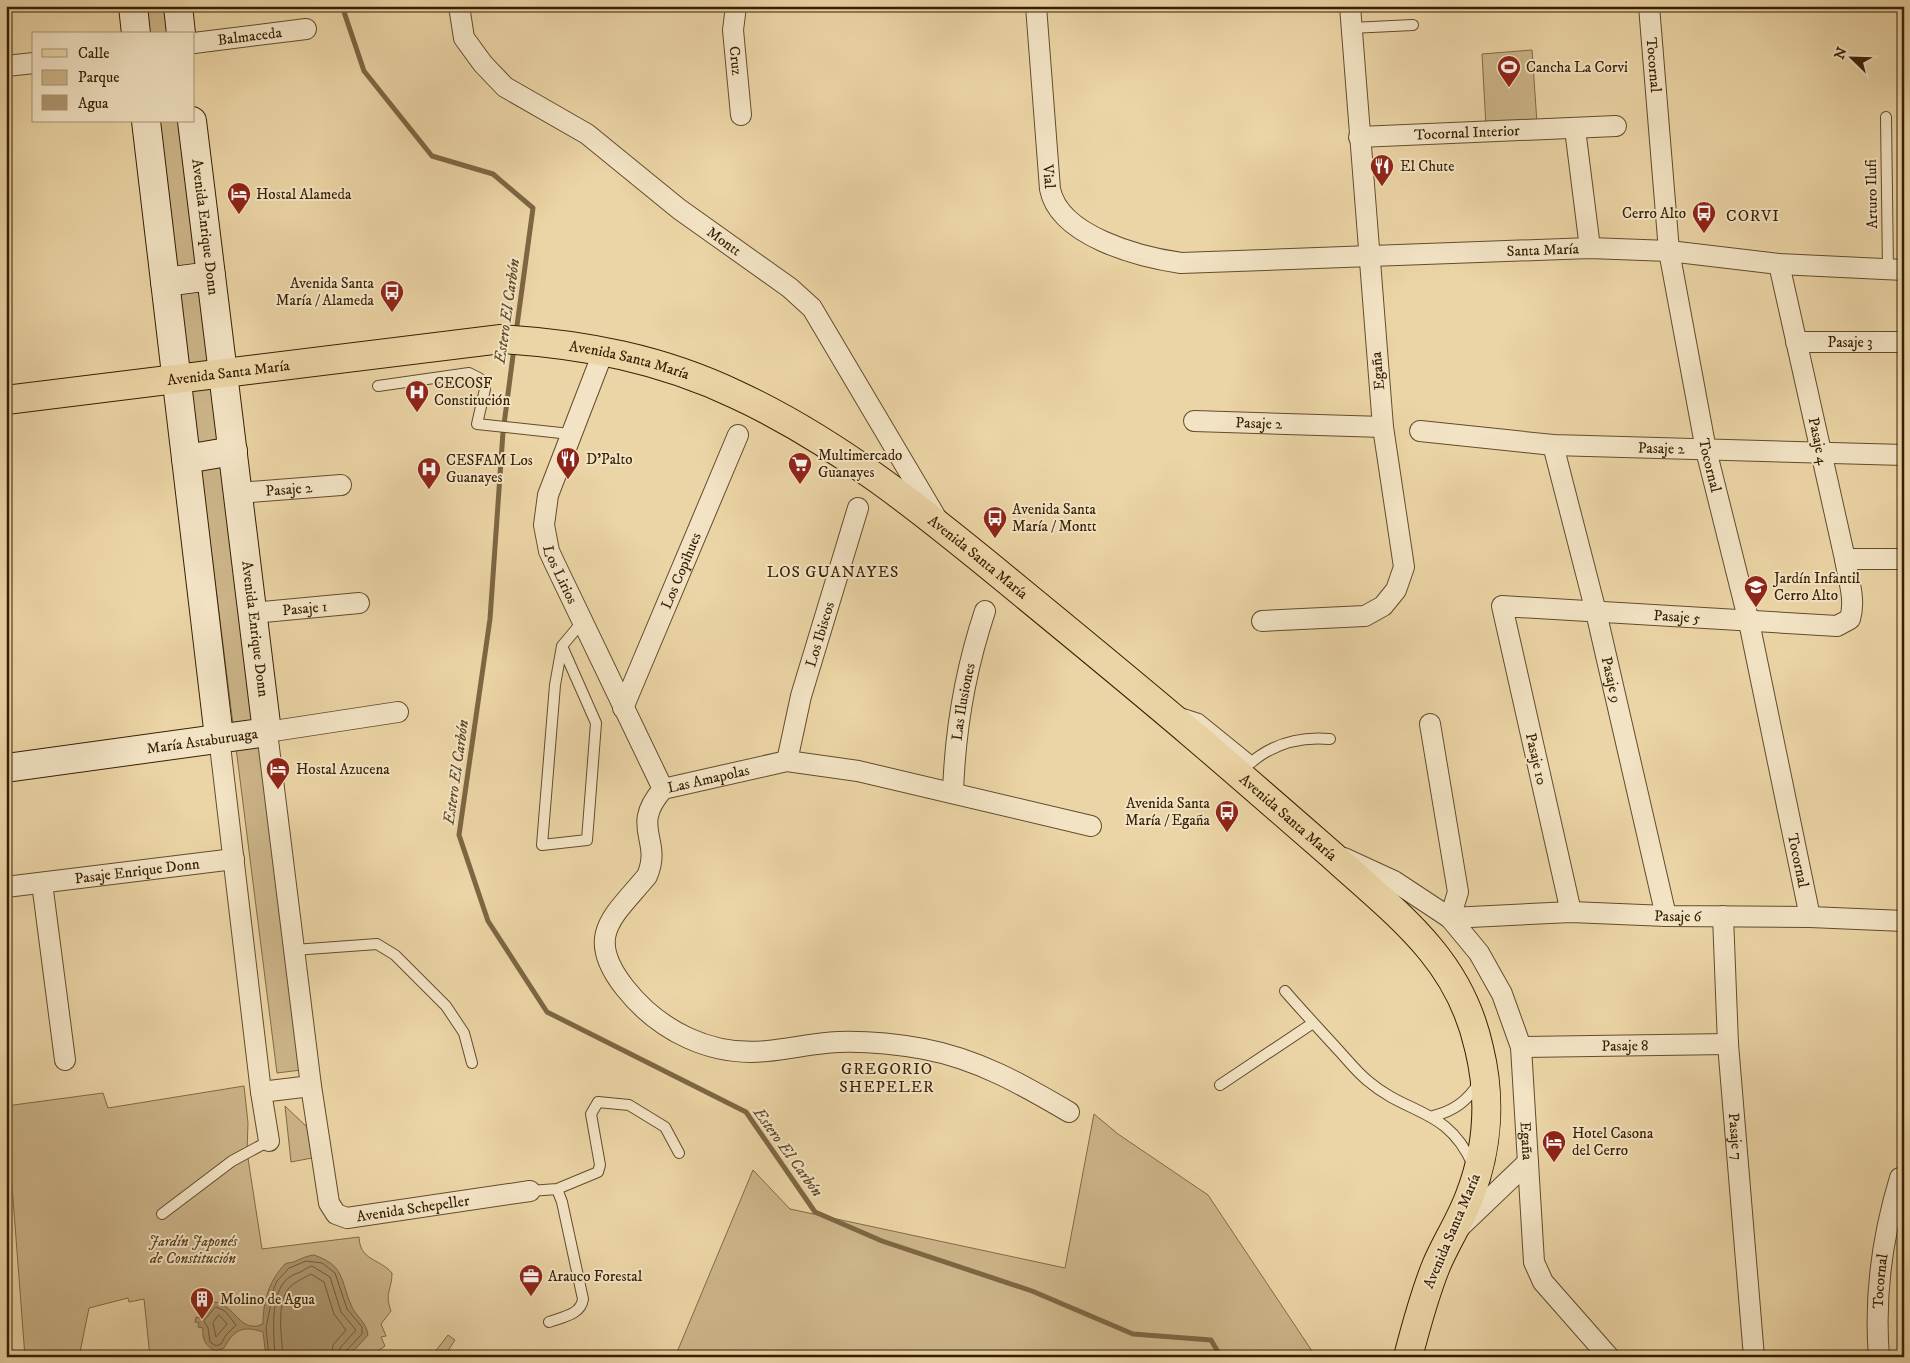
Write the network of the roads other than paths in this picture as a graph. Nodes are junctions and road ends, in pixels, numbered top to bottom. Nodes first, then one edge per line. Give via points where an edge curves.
1 (133, 6) edge
2 (178, 6) edge
3 (459, 6) edge
4 (736, 6) edge
5 (1036, 6) edge
6 (1350, 6) edge
7 (1649, 6) edge
8 (1413, 24) dead end
9 (1351, 28) junction
10 (306, 29) dead end
11 (136, 32) edge
12 (181, 32) edge
13 (195, 43) edge
14 (32, 63) edge
15 (6, 66) edge
16 (741, 115) dead end
17 (1886, 117) dead end
18 (146, 122) edge
19 (192, 122) edge
20 (1616, 126) dead end
21 (1575, 129) junction
22 (1359, 137) junction
23 (1590, 248) junction
24 (1669, 251) junction
25 (1368, 256) junction
26 (1180, 263) joint
27 (1779, 264) junction
28 (1896, 270) edge
29 (211, 276) junction
30 (165, 282) junction
31 (1796, 342) junction
32 (1904, 342) edge
33 (604, 350) junction
34 (223, 374) junction
35 (177, 379) junction
36 (378, 386) dead end
37 (6, 400) edge
38 (1194, 421) dead end
39 (1383, 428) junction
40 (1420, 431) dead end
41 (570, 434) junction
42 (738, 435) dead end
43 (1553, 445) junction
44 (1706, 450) junction
45 (233, 451) junction
46 (1820, 453) junction
47 (1904, 454) edge
48 (186, 459) junction
49 (341, 485) dead end
50 (238, 493) junction
51 (858, 508) dead end
52 (942, 526) junction
53 (1845, 559) junction
54 (1904, 559) edge
55 (359, 603) dead end
56 (1502, 606) joint
57 (985, 611) dead end
58 (1596, 612) junction
59 (253, 613) junction
60 (1850, 618) joint
61 (1262, 620) dead end
62 (582, 622) junction
63 (1749, 622) junction
64 (562, 646) junction
65 (623, 708) junction
66 (398, 712) dead end
67 (1430, 724) dead end
68 (268, 732) junction
69 (219, 737) junction
70 (1330, 738) dead end
71 (787, 761) junction
72 (6, 768) edge
73 (1246, 768) junction
74 (663, 788) junction
75 (953, 793) junction
76 (1091, 826) dead end
77 (1323, 848) junction
78 (234, 859) junction
79 (42, 883) junction
80 (6, 887) edge
81 (1571, 912) junction
82 (1666, 916) junction
83 (1723, 916) junction
84 (1810, 917) junction
85 (1450, 918) junction
86 (1904, 921) edge
87 (294, 950) junction
88 (1285, 990) dead end
89 (1313, 1023) junction
90 (1728, 1044) junction
91 (1521, 1047) junction
92 (66, 1060) dead end
93 (472, 1064) dead end
94 (1484, 1072) junction
95 (1220, 1085) dead end
96 (311, 1086) junction
97 (261, 1092) junction
98 (1069, 1112) dead end
99 (1433, 1116) junction
100 (269, 1141) joint
101 (679, 1153) dead end
102 (1528, 1162) junction
103 (1477, 1175) junction
104 (1902, 1178) edge
105 (557, 1189) junction
106 (530, 1191) joint
107 (162, 1214) dead end
108 (1450, 1236) junction
109 (549, 1322) dead end
110 (1408, 1357) edge
111 (1609, 1357) edge
112 (1754, 1357) edge
113 (1879, 1357) edge

1 - 11 street
2 - 12 street
3 - 52 street, Montt via 464,38 505,86 587,134 679,209 790,288 812,308
4 - 16 street, Cruz via 733,30
5 - 26 street, Vial via 1050,189 1054,205 1072,223 1111,244 1145,256
6 - 9 street, Egaña
7 - 24 street, Tocornal
8 - 9 lane
9 - 22 street, Egaña
10 - 13 street, Balmaceda
14 - 15 street
17 - 28 lane, Arturo Ilufi
18 - 30 street
19 - 29 street, Avenida Enrique Donn
20 - 21 street, Tocornal Interior
21 - 22 street, Tocornal Interior
21 - 23 street
22 - 25 street, Egaña
23 - 24 street, Santa María
23 - 25 street, Santa María
24 - 27 street, Santa María
24 - 44 street, Tocornal
25 - 26 street, Santa María
25 - 39 street, Egaña
27 - 28 street, Santa María
27 - 31 street, Pasaje 4
29 - 30 street
29 - 34 street, Avenida Enrique Donn
30 - 35 street
31 - 32 street, Pasaje 3
31 - 46 street, Pasaje 4
33 - 34 main road, Avenida Santa María via 501,340
33 - 41 street, Los Lirios
33 - 52 main road, Avenida Santa María via 681,371 769,411 873,474
34 - 35 main road, Avenida Santa María
34 - 45 street, Avenida Enrique Donn
35 - 37 main road, Avenida Santa María
35 - 48 street
36 - 41 lane via 469,373 479,378 485,389 477,424
38 - 39 street, Pasaje 2
39 - 61 street, Egaña via 1404,568 1396,590 1383,606 1366,616
40 - 43 street, Pasaje 2
41 - 62 street, Los Lirios via 548,495 544,525 549,551
42 - 65 street, Los Copihues
43 - 44 street, Pasaje 2
43 - 58 street, Pasaje 9
44 - 46 street, Pasaje 2
44 - 63 street, Tocornal
45 - 48 street
45 - 50 street, Avenida Enrique Donn
46 - 47 street, Pasaje 2
46 - 53 street, Pasaje 4
48 - 69 street
49 - 50 street, Pasaje 2
50 - 59 street, Avenida Enrique Donn
51 - 71 street, Los Ibiscos via 801,696
52 - 73 main road, Avenida Santa María via 1167,713
53 - 54 street
53 - 60 street, Pasaje 4 via 1853,603
55 - 59 street, Pasaje 1
56 - 58 street, Pasaje 5
56 - 81 street, Pasaje 10
57 - 75 street, Las Ilusiones via 963,687
58 - 63 street, Pasaje 5
58 - 82 street, Pasaje 9
59 - 68 street, Avenida Enrique Donn
60 - 63 street, Pasaje 5 via 1837,626
62 - 64 lane
62 - 65 street, Los Lirios
63 - 84 street, Tocornal
64 - 64 lane via 555,685 542,845 587,840 596,723
65 - 74 street, Los Lirios
66 - 68 street, María Astaburuaga
67 - 85 street via 1458,892
68 - 69 street, María Astaburuaga
68 - 87 street, Avenida Enrique Donn
69 - 72 street, María Astaburuaga
69 - 78 street
70 - 73 lane via 1291,741 1267,751
71 - 74 street, Las Amapolas
71 - 75 street, Las Amapolas via 858,771
73 - 77 main road, Avenida Santa María
74 - 98 street, Las Amapolas via 653,802 645,825 652,854 650,869 612,918 604,948 612,972 633,998 659,1022 690,1040 726,1050 767,1051 838,1042 926,1050 955,1057 1010,1078
75 - 76 street, Las Amapolas
77 - 85 street, Egaña via 1394,881
77 - 94 main road, Avenida Santa María via 1388,905 1443,965 1474,1027
78 - 79 street, Pasaje Enrique Donn
78 - 97 street
79 - 80 street, Pasaje Enrique Donn
79 - 92 street
81 - 82 street, Pasaje 6
81 - 85 street, Pasaje 6
82 - 83 street, Pasaje 6
83 - 84 street, Pasaje 6
83 - 90 street, Pasaje 7
84 - 86 street, Pasaje 6
85 - 91 street, Egaña via 1479,953 1502,994
87 - 93 lane via 377,944 395,955 446,1006 464,1033
87 - 96 street, Avenida Enrique Donn
88 - 89 lane
89 - 95 lane
89 - 99 lane via 1367,1081 1390,1098
90 - 91 street, Pasaje 8
90 - 112 street, Pasaje 7
91 - 102 street, Egaña
94 - 99 lane via 1480,1083 1464,1102 1455,1109
94 - 103 main road, Avenida Santa María via 1485,1133
96 - 97 street
96 - 106 street, Avenida Schepeller via 329,1203 341,1216 353,1217
97 - 100 street
99 - 103 lane via 1460,1142
100 - 107 lane via 232,1161
101 - 105 lane via 665,1127 629,1105 598,1102 591,1114 600,1165 598,1172
102 - 108 street
102 - 111 street, Egaña via 1534,1262 1543,1282
103 - 108 main road, Avenida Santa María
104 - 113 street, Tocornal via 1890,1209 1879,1274
105 - 106 lane
105 - 109 lane via 583,1299 576,1312
108 - 110 main road, Avenida Santa María via 1425,1295

